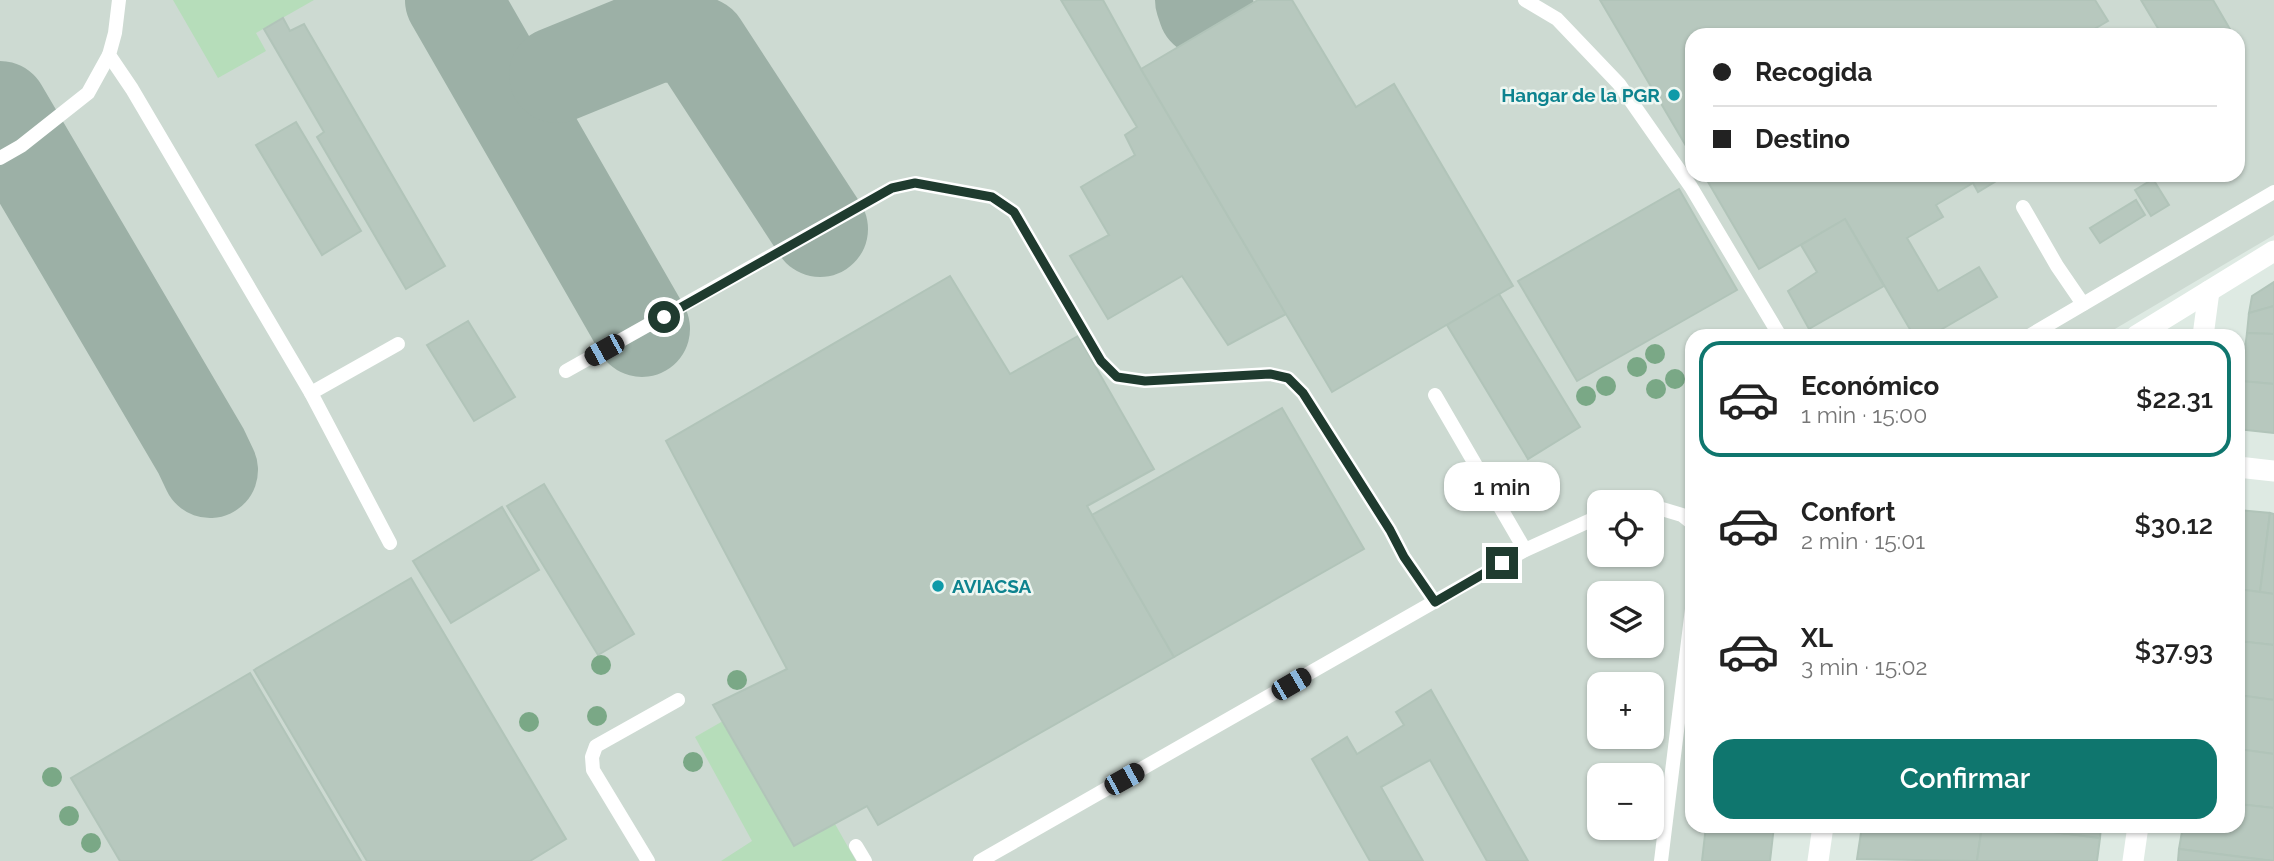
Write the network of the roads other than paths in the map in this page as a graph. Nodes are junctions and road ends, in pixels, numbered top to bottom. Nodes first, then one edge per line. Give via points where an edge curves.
1 (119, 0) edge
2 (1525, 0) edge
3 (109, 55) junction
4 (0, 158) edge
5 (1685, 178) edge
6 (1688, 182) edge
7 (2274, 192) edge
8 (2023, 207) dead end
9 (2274, 251) edge
10 (2209, 290) junction
11 (2083, 304) junction
12 (1776, 329) edge
13 (2041, 329) edge
14 (2147, 329) edge
15 (2204, 329) edge
16 (398, 344) dead end
17 (566, 371) dead end
18 (310, 393) junction
19 (1434, 396) dead end
20 (2245, 468) edge
21 (2274, 471) edge
22 (1664, 510) edge
23 (1685, 517) edge
24 (1587, 522) edge
25 (390, 543) dead end
26 (1525, 550) junction
27 (1435, 602) junction
28 (1685, 666) edge
29 (678, 700) dead end
30 (1822, 833) edge
31 (2137, 833) edge
32 (856, 846) dead end
33 (648, 861) edge
34 (865, 861) edge
35 (980, 861) edge
36 (1661, 861) edge
37 (1818, 861) edge
38 (2133, 861) edge

1 - 3 lane
2 - 5 lane via 1557,19 1619,84
3 - 4 lane via 88,93
3 - 18 lane
6 - 12 lane
7 - 11 lane
8 - 11 lane
9 - 10 street
10 - 14 street
10 - 15 street
11 - 13 lane
16 - 18 lane
17 - 27 lane via 892,188 915,183 992,197 1014,212 1101,361 1117,377 1145,381 1270,374 1288,378 1303,393
18 - 25 lane
19 - 26 lane
20 - 21 street
22 - 23 lane
24 - 26 lane
26 - 27 lane
27 - 35 lane
28 - 36 lane
29 - 33 lane via 596,746 592,757 593,770
30 - 37 street
31 - 38 street
32 - 34 lane

